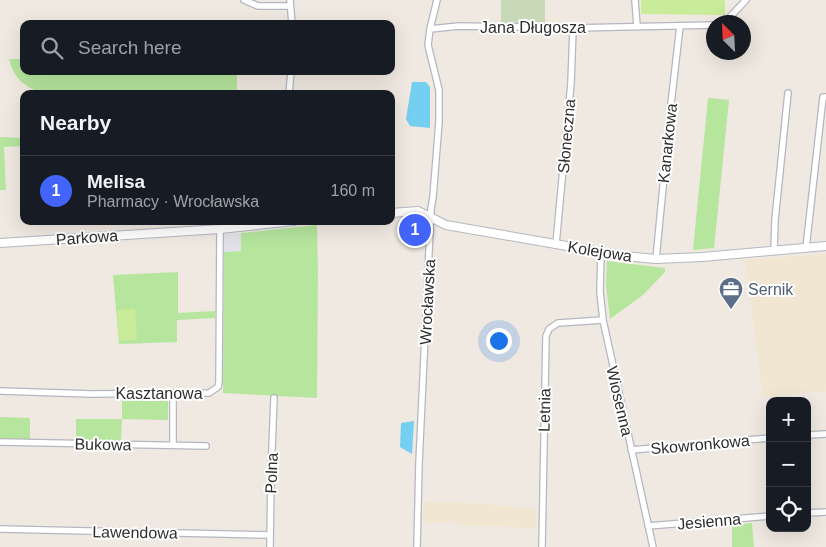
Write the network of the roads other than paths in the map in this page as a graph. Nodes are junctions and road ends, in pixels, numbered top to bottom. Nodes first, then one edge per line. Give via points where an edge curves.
1 (244, 0) edge
2 (437, 0) edge
3 (635, 0) edge
4 (746, 0) edge
5 (290, 3) edge
6 (732, 15) edge
7 (292, 20) edge
8 (706, 25) edge
9 (637, 26) junction
10 (680, 26) junction
11 (573, 28) junction
12 (430, 29) junction
13 (291, 75) edge
14 (289, 90) edge
15 (788, 93) dead end
16 (825, 97) edge
17 (395, 212) edge
18 (431, 217) junction
19 (221, 225) edge
20 (256, 225) edge
21 (0, 243) edge
22 (556, 244) junction
23 (826, 246) edge
24 (806, 248) junction
25 (774, 250) junction
26 (601, 252) junction
27 (656, 259) junction
28 (603, 320) junction
29 (0, 391) edge
30 (174, 393) junction
31 (274, 398) dead end
32 (826, 434) edge
33 (811, 435) edge
34 (766, 438) edge
35 (0, 442) edge
36 (173, 445) junction
37 (206, 446) dead end
38 (631, 450) junction
39 (826, 512) edge
40 (811, 513) edge
41 (766, 516) edge
42 (648, 526) junction
43 (0, 529) edge
44 (270, 535) junction
45 (270, 547) edge
46 (417, 547) edge
47 (542, 547) edge
48 (653, 547) edge

1 - 5 street via 258,6
2 - 12 street, Wrocławska
3 - 9 street
4 - 6 street
5 - 7 street
8 - 10 street, Jana Długosza
9 - 10 street, Jana Długosza
9 - 11 street, Jana Długosza
10 - 27 street, Kanarkowa
11 - 12 street, Jana Długosza via 459,26
11 - 22 street, Słoneczna
12 - 18 street, Wrocławska via 428,45 439,90
13 - 14 street
15 - 25 street
16 - 24 street
17 - 18 street via 418,211
18 - 22 street, Kolejowa via 446,225
18 - 46 street, Wrocławska
19 - 20 street, Parkowa via 230,228
19 - 21 street, Parkowa
19 - 30 street, Kasztanowa via 218,387 210,393
22 - 26 street, Kolejowa
23 - 24 street, Kolejowa
24 - 25 street, Kolejowa
25 - 27 street, Kolejowa
26 - 27 street, Kolejowa
26 - 28 street, Wiosenna
28 - 38 street, Wiosenna
28 - 47 street, Letnia via 558,323 549,329 546,336
29 - 30 street, Kasztanowa
30 - 36 street
31 - 44 street, Polna
32 - 33 street
34 - 38 street, Skowronkowa
35 - 36 street, Bukowa
36 - 37 street, Bukowa
38 - 42 street, Wiosenna
39 - 40 street
41 - 42 street, Jesienna
42 - 48 street, Wiosenna
43 - 44 street, Lawendowa
44 - 45 street, Polna

